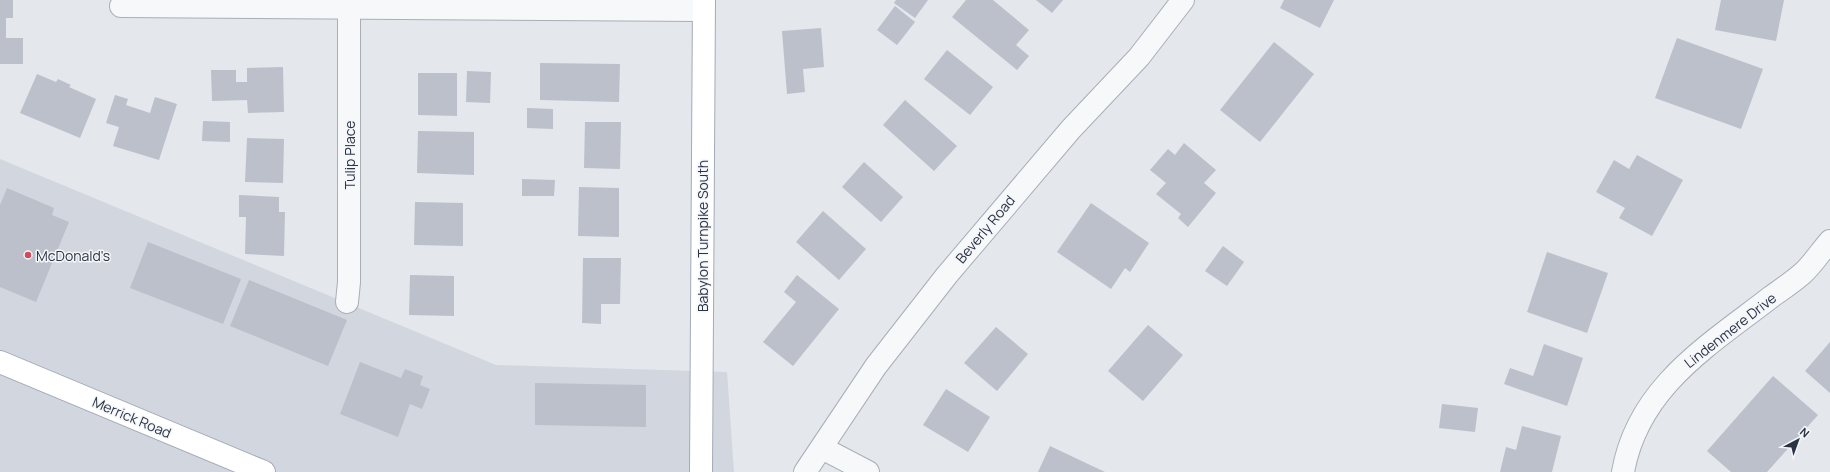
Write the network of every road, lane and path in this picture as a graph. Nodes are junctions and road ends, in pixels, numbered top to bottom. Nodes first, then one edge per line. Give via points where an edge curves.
1 (1183, 0) edge
2 (704, 5) edge
3 (121, 6) dead end
4 (348, 7) junction
5 (1830, 241) edge
6 (347, 302) dead end
7 (0, 362) edge
8 (822, 448) junction
9 (264, 472) edge
10 (701, 472) edge
11 (805, 472) edge
12 (868, 472) edge
13 (1623, 472) edge

1 - 8 street, Beverly Road via 1139,57 1071,129 947,275 876,366
2 - 4 street
2 - 10 main road, Babylon Turnpike South
3 - 4 street
4 - 6 street, Tulip Place
5 - 13 street, Lindenmere Drive via 1803,273 1692,358 1655,396 1643,413 1625,458
7 - 9 main road, Merrick Road
8 - 11 street, Beverly Road
8 - 12 street

